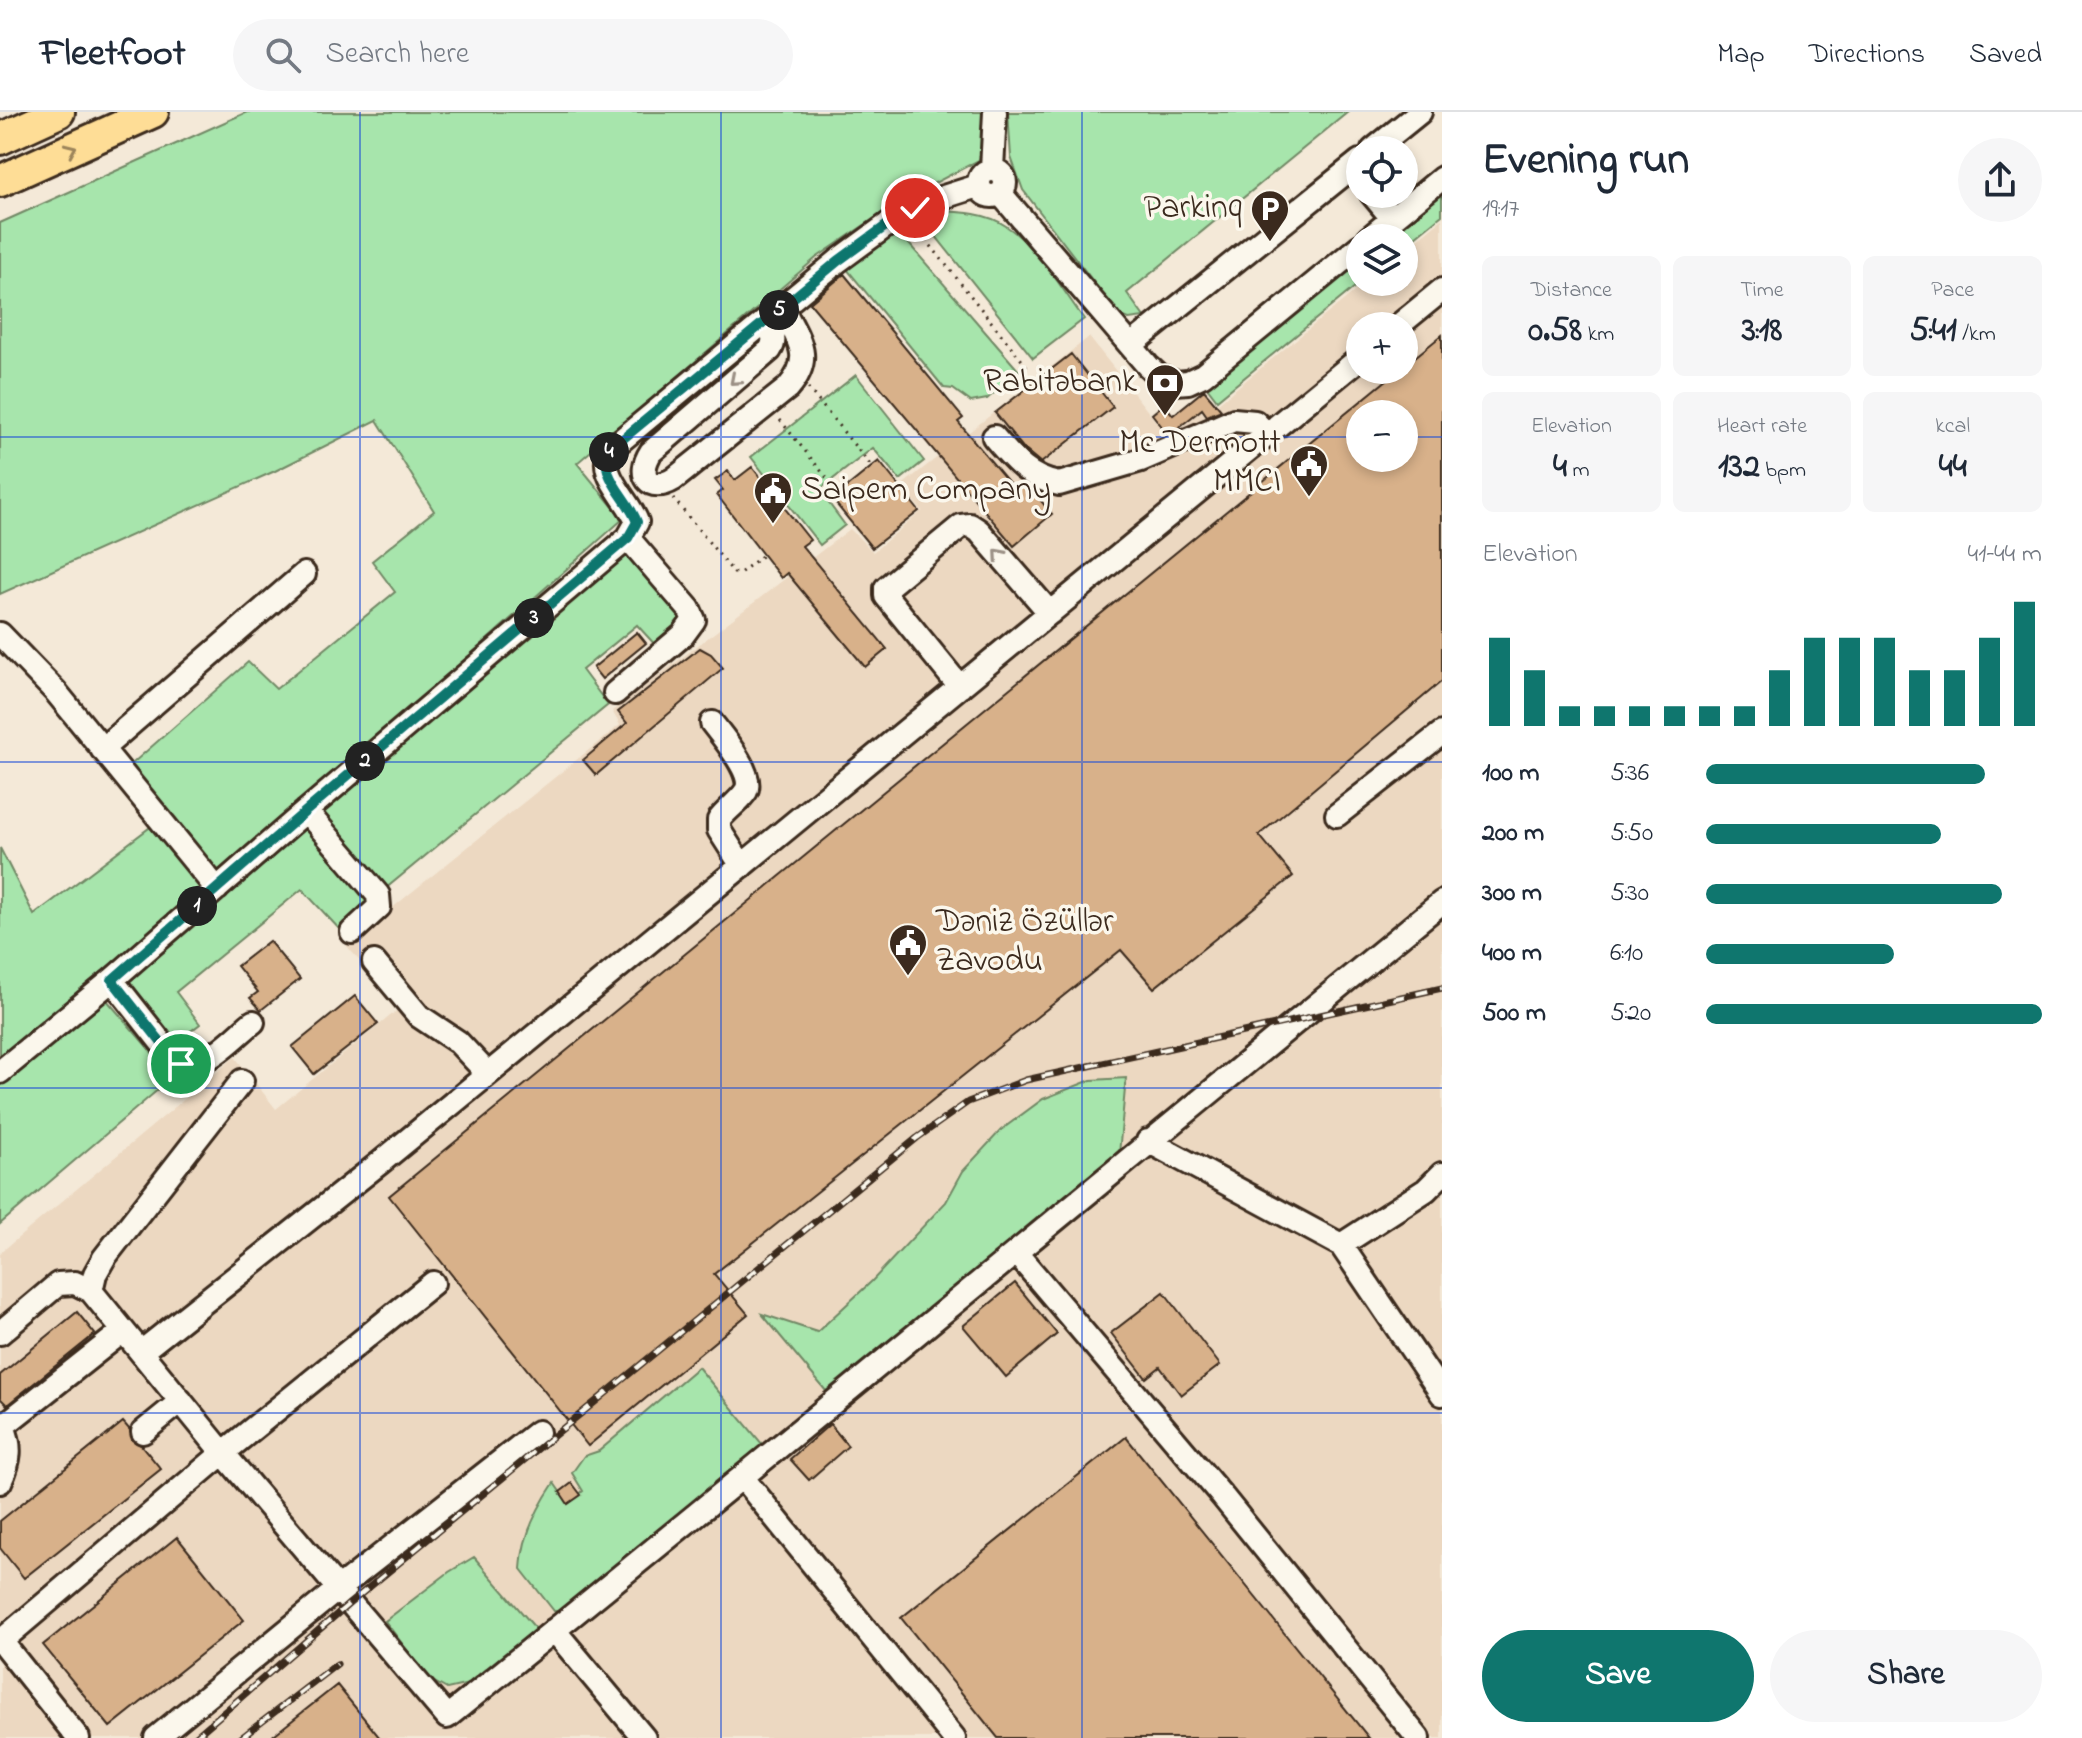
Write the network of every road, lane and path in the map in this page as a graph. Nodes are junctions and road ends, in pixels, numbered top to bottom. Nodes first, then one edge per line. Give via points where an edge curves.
1 (59, 112) edge
2 (153, 112) edge
3 (995, 112) edge
4 (1420, 112) edge
5 (11, 127) edge
6 (1390, 136) edge
7 (985, 178) junction
8 (1442, 178) edge
9 (1346, 179) edge
10 (0, 181) edge
11 (1384, 208) edge
12 (905, 213) junction
13 (1392, 218) junction
14 (1385, 224) edge
15 (1346, 258) edge
16 (1442, 290) edge
17 (1415, 312) edge
18 (774, 314) junction
19 (1131, 345) junction
20 (1028, 368) dead end
21 (1346, 370) edge
22 (798, 376) junction
23 (767, 404) junction
24 (1268, 435) junction
25 (994, 437) dead end
26 (872, 467) dead end
27 (664, 485) junction
28 (839, 493) dead end
29 (628, 538) junction
30 (763, 555) dead end
31 (304, 574) dead end
32 (1050, 613) junction
33 (0, 634) edge
34 (960, 687) junction
35 (615, 693) dead end
36 (712, 723) dead end
37 (1442, 733) edge
38 (102, 749) junction
39 (306, 811) junction
40 (1337, 815) dead end
41 (742, 866) junction
42 (217, 889) junction
43 (1442, 902) edge
44 (352, 932) dead end
45 (374, 962) dead end
46 (112, 980) junction
47 (253, 1022) dead end
48 (0, 1072) edge
49 (488, 1074) junction
50 (242, 1081) dead end
51 (1148, 1141) junction
52 (1442, 1174) edge
53 (1341, 1245) junction
54 (1017, 1254) junction
55 (433, 1283) dead end
56 (91, 1291) junction
57 (123, 1331) junction
58 (0, 1333) edge
59 (141, 1352) junction
60 (1442, 1394) edge
61 (181, 1401) junction
62 (1, 1424) edge
63 (143, 1432) dead end
64 (538, 1432) dead end
65 (223, 1453) junction
66 (742, 1477) junction
67 (0, 1482) edge
68 (338, 1589) junction
69 (554, 1630) junction
70 (0, 1642) edge
71 (78, 1738) edge
72 (156, 1738) edge
73 (644, 1738) edge
74 (954, 1738) edge
75 (1418, 1738) edge

1 - 5 highway
10 -> 2 highway
3 - 7 street
4 - 6 street
7 - 12 street
7 - 19 street via 981,191 990,196 1000,193
8 - 13 street
9 - 19 street
11 - 13 street
12 - 18 street
12 - 20 path
13 - 14 street
15 - 19 street via 1188,382 1160,377
16 - 17 street
18 - 22 street via 803,357
18 -> 27 street via 770,350 644,462 646,479
18 - 29 street via 606,455 610,477 637,522
21 - 24 street
22 - 23 street
22 - 26 path
23 - 27 street
23 - 28 path
24 - 25 street via 1255,422 1234,420 1128,465 1059,484 1027,472
24 - 32 street
27 - 30 path via 734,573
29 - 35 street via 694,620
29 - 39 street
31 - 38 street
32 - 34 street
32 -> 34 street via 970,525 961,526 896,578 886,596
33 - 38 street
34 - 41 street
36 - 41 street via 744,768 748,784 719,820 719,830
37 - 40 street
38 - 42 street
39 - 42 street
39 - 44 street via 378,895 379,907
41 - 49 street
42 - 46 street
43 - 51 street
45 - 49 street via 419,1016 458,1042
46 - 47 street via 181,1064 205,1060
46 - 48 street
49 - 59 street
50 - 56 street via 104,1258
51 - 53 street
51 - 54 street
52 - 53 street
53 - 60 street
54 - 66 street
54 - 75 street
55 - 65 street
56 - 57 street
56 - 58 street via 75,1283 58,1284
57 - 59 street
57 - 62 street
59 - 61 street
61 - 63 street
61 - 65 street
62 - 67 street via 10,1452
64 - 68 street
65 - 68 street
65 - 70 street
66 - 69 street
66 - 74 street
68 - 69 street via 447,1717
68 - 72 street
69 - 73 street
70 - 71 street

